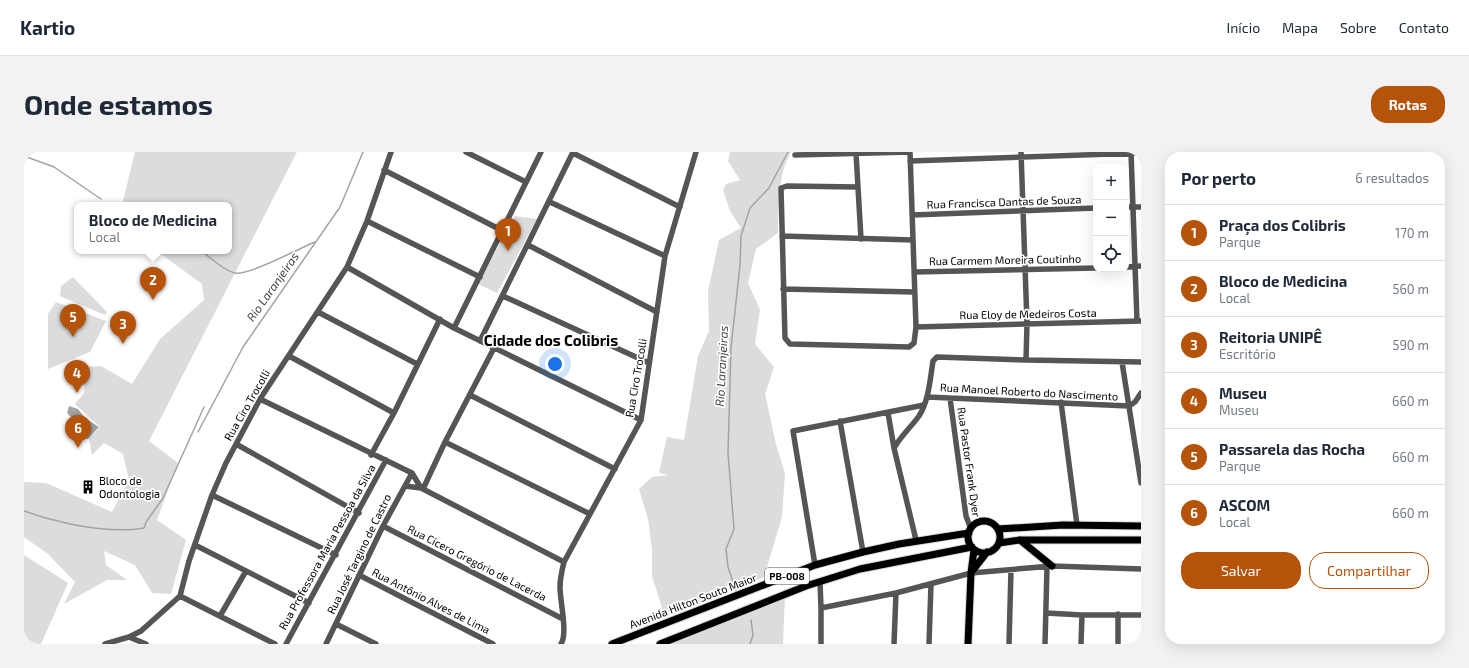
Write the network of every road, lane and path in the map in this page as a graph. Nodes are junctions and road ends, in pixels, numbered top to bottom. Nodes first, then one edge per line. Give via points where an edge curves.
1 (391, 152) edge
2 (466, 152) edge
3 (541, 152) edge
4 (573, 152) edge
5 (696, 152) edge
6 (910, 152) edge
7 (856, 153) junction
8 (1131, 153) edge
9 (1141, 153) edge
10 (1021, 154) edge
11 (795, 155) dead end
12 (910, 161) junction
13 (384, 170) junction
14 (526, 182) junction
15 (858, 187) junction
16 (550, 202) junction
17 (680, 207) junction
18 (1129, 207) edge
19 (1133, 207) junction
20 (1141, 207) edge
21 (1093, 208) edge
22 (1023, 211) junction
23 (912, 215) junction
24 (367, 221) junction
25 (503, 231) junction
26 (782, 236) junction
27 (861, 239) junction
28 (913, 240) junction
29 (528, 245) junction
30 (665, 256) junction
31 (1138, 266) edge
32 (347, 267) junction
33 (1093, 268) edge
34 (1025, 270) junction
35 (914, 272) junction
36 (480, 278) junction
37 (783, 289) junction
38 (914, 292) junction
39 (503, 296) junction
40 (318, 312) junction
41 (657, 312) junction
42 (440, 319) junction
43 (1139, 321) edge
44 (1027, 323) junction
45 (916, 327) junction
46 (454, 328) junction
47 (480, 341) junction
48 (494, 348) junction
49 (289, 356) junction
50 (1026, 360) junction
51 (1122, 362) junction
52 (1141, 362) edge
53 (649, 363) junction
54 (417, 364) junction
55 (1141, 393) edge
56 (470, 395) junction
57 (927, 397) junction
58 (950, 398) junction
59 (260, 399) junction
60 (1061, 402) junction
61 (924, 405) junction
62 (1129, 406) junction
63 (394, 412) junction
64 (888, 413) junction
65 (641, 420) junction
66 (840, 421) junction
67 (445, 442) junction
68 (236, 444) junction
69 (894, 448) junction
70 (371, 454) junction
71 (386, 460) junction
72 (615, 469) junction
73 (412, 473) junction
74 (1141, 483) edge
75 (405, 486) junction
76 (422, 489) junction
77 (212, 495) junction
78 (359, 512) junction
79 (590, 514) junction
80 (1077, 525) junction
81 (383, 526) junction
82 (1141, 526) edge
83 (998, 529) junction
84 (970, 531) junction
85 (916, 540) junction
86 (1020, 540) junction
87 (1141, 540) edge
88 (999, 543) junction
89 (195, 546) junction
90 (973, 548) junction
91 (862, 552) junction
92 (987, 552) junction
93 (336, 555) junction
94 (564, 562) junction
95 (815, 565) junction
96 (1050, 566) junction
97 (1141, 569) edge
98 (1011, 570) junction
99 (246, 571) junction
100 (971, 574) junction
101 (360, 576) junction
102 (820, 582) junction
103 (931, 584) junction
104 (896, 594) junction
105 (180, 596) junction
106 (309, 603) junction
107 (821, 608) junction
108 (1046, 613) junction
109 (1118, 614) junction
110 (1082, 615) junction
111 (1141, 615) edge
112 (220, 616) junction
113 (561, 618) junction
114 (336, 624) junction
115 (129, 637) junction
116 (272, 643) edge
117 (105, 644) edge
118 (146, 644) edge
119 (286, 644) edge
120 (326, 644) edge
121 (376, 644) edge
122 (493, 644) edge
123 (561, 644) edge
124 (612, 644) edge
125 (660, 644) edge
126 (821, 644) edge
127 (894, 644) edge
128 (929, 644) edge
129 (968, 644) edge
130 (1009, 644) edge
131 (1045, 644) edge
132 (1081, 644) edge
133 (1118, 644) edge

1 - 13 street, Rua Ciro Trocolli
2 - 14 street
3 - 14 street
4 - 16 street
4 - 17 street
5 - 17 street, Rua Ciro Trocolli
6 - 7 street
6 - 12 street
7 - 11 street
7 - 15 street
8 - 9 street
8 - 10 street
8 - 19 street
10 - 12 street
10 - 22 street
12 - 23 street
13 - 24 street, Rua Ciro Trocolli
13 - 25 street
14 - 25 street
15 - 26 street via 783,187 780,191
15 - 27 street
16 - 29 street
16 - 30 street
17 - 30 street, Rua Ciro Trocolli
18 - 19 street
19 - 20 street
19 - 31 street
21 - 22 street, Rua Francisca Dantas de Souza
22 - 23 street, Rua Francisca Dantas de Souza
22 - 34 street
23 - 28 street
24 - 32 street, Rua Ciro Trocolli
24 - 36 street
25 - 36 street
26 - 27 street
26 - 37 street
27 - 28 street
28 - 35 street
29 - 39 street
29 - 41 street
30 - 41 street, Rua Ciro Trocolli
31 - 43 street
32 - 40 street, Rua Ciro Trocolli
32 - 42 street
33 - 34 street, Rua Carmem Moreira Coutinho
34 - 35 street, Rua Carmem Moreira Coutinho
34 - 44 street
35 - 38 street
36 - 46 street
37 - 38 street
37 - 45 street via 785,338 790,344 912,346
38 - 45 street
39 - 47 street
39 - 53 street
40 - 49 street, Rua Ciro Trocolli
40 - 54 street
41 - 53 street, Rua Ciro Trocolli
42 - 46 street
42 - 54 street, Rua Professora Maria Pessoa da Silva
43 - 44 street, Rua Eloy de Medeiros Costa
44 - 45 street, Rua Eloy de Medeiros Costa
44 - 50 street
46 - 47 street
47 - 48 street
48 - 56 street
48 - 65 street
49 - 59 street, Rua Ciro Trocolli
49 - 63 street
50 - 51 street
50 - 57 street via 937,357 933,361
51 - 52 street
51 - 62 street
53 - 65 street, Rua Ciro Trocolli
54 - 63 street, Rua Professora Maria Pessoa da Silva
55 - 62 street
56 - 67 street
56 - 72 street
57 - 58 street, Rua Manoel Roberto do Nascimento
57 - 61 street
58 - 60 street, Rua Manoel Roberto do Nascimento
58 - 84 street, Rua Pastor Frank Dyer
59 - 68 street, Rua Ciro Trocolli
59 - 70 street
60 - 62 street, Rua Manoel Roberto do Nascimento
60 - 80 street
61 - 64 street
61 - 69 street
62 - 74 street
63 - 70 street, Rua Professora Maria Pessoa da Silva
64 - 66 street
64 - 69 street
65 - 72 street, Rua Ciro Trocolli
66 - 91 street
66 - 95 street via 793,431
67 - 76 street
67 - 79 street
68 - 77 street, Rua Ciro Trocolli
68 - 78 street
69 - 85 street
70 - 71 street
71 - 73 street
71 - 78 street, Rua Professora Maria Pessoa da Silva
72 - 79 street, Rua Ciro Trocolli
73 - 75 street, Rua José Targino de Castro
73 - 76 street
75 - 76 street
75 - 81 street, Rua José Targino de Castro
76 - 94 street
77 - 89 street, Rua Ciro Trocolli
77 - 93 street
78 - 93 street, Rua Professora Maria Pessoa da Silva
79 - 94 street, Rua Ciro Trocolli
80 - 82 main road
80 - 83 main road
81 - 101 street, Rua José Targino de Castro
81 - 113 street, Rua Cícero Gregório de Lacerda
83 - 84 main road via 991,523 982,521
83 - 88 main road
84 - 85 main road, Avenida Hilton Souto Maior / PB-008
84 - 90 main road via 968,540
85 - 91 main road, Avenida Hilton Souto Maior / PB-008
86 - 87 main road
86 - 88 main road
86 - 96 main road
88 - 92 main road
89 - 99 street
89 - 105 street, Rua Ciro Trocolli
90 - 92 main road
90 - 100 main road
90 - 102 main road, PB-008 via 860,569
91 - 95 main road, Avenida Hilton Souto Maior / PB-008
92 - 100 main road
93 - 106 street, Rua Professora Maria Pessoa da Silva
94 - 113 street, Rua Ciro Trocolli via 560,586
95 - 124 main road, Avenida Hilton Souto Maior / PB-008
96 - 97 street
96 - 98 street
96 - 108 street
98 - 100 street
98 - 130 street
99 - 106 street
99 - 112 street
100 - 103 street
100 - 129 main road
101 - 114 street, Rua José Targino de Castro
101 - 122 street, Rua Antônio Alves de Lima
102 - 107 street
102 - 125 main road, PB-008
103 - 104 street
103 - 128 street
104 - 107 street
104 - 127 street
105 - 112 street
105 - 115 street via 146,627
106 - 119 street, Rua Professora Maria Pessoa da Silva
107 - 126 street
108 - 110 street
108 - 131 street
109 - 110 street
109 - 111 street
109 - 133 street
110 - 132 street
112 - 116 street
113 - 123 street, Rua Ciro Trocolli via 564,634
114 - 120 street, Rua José Targino de Castro
114 - 121 street
115 - 117 street
115 - 118 street

